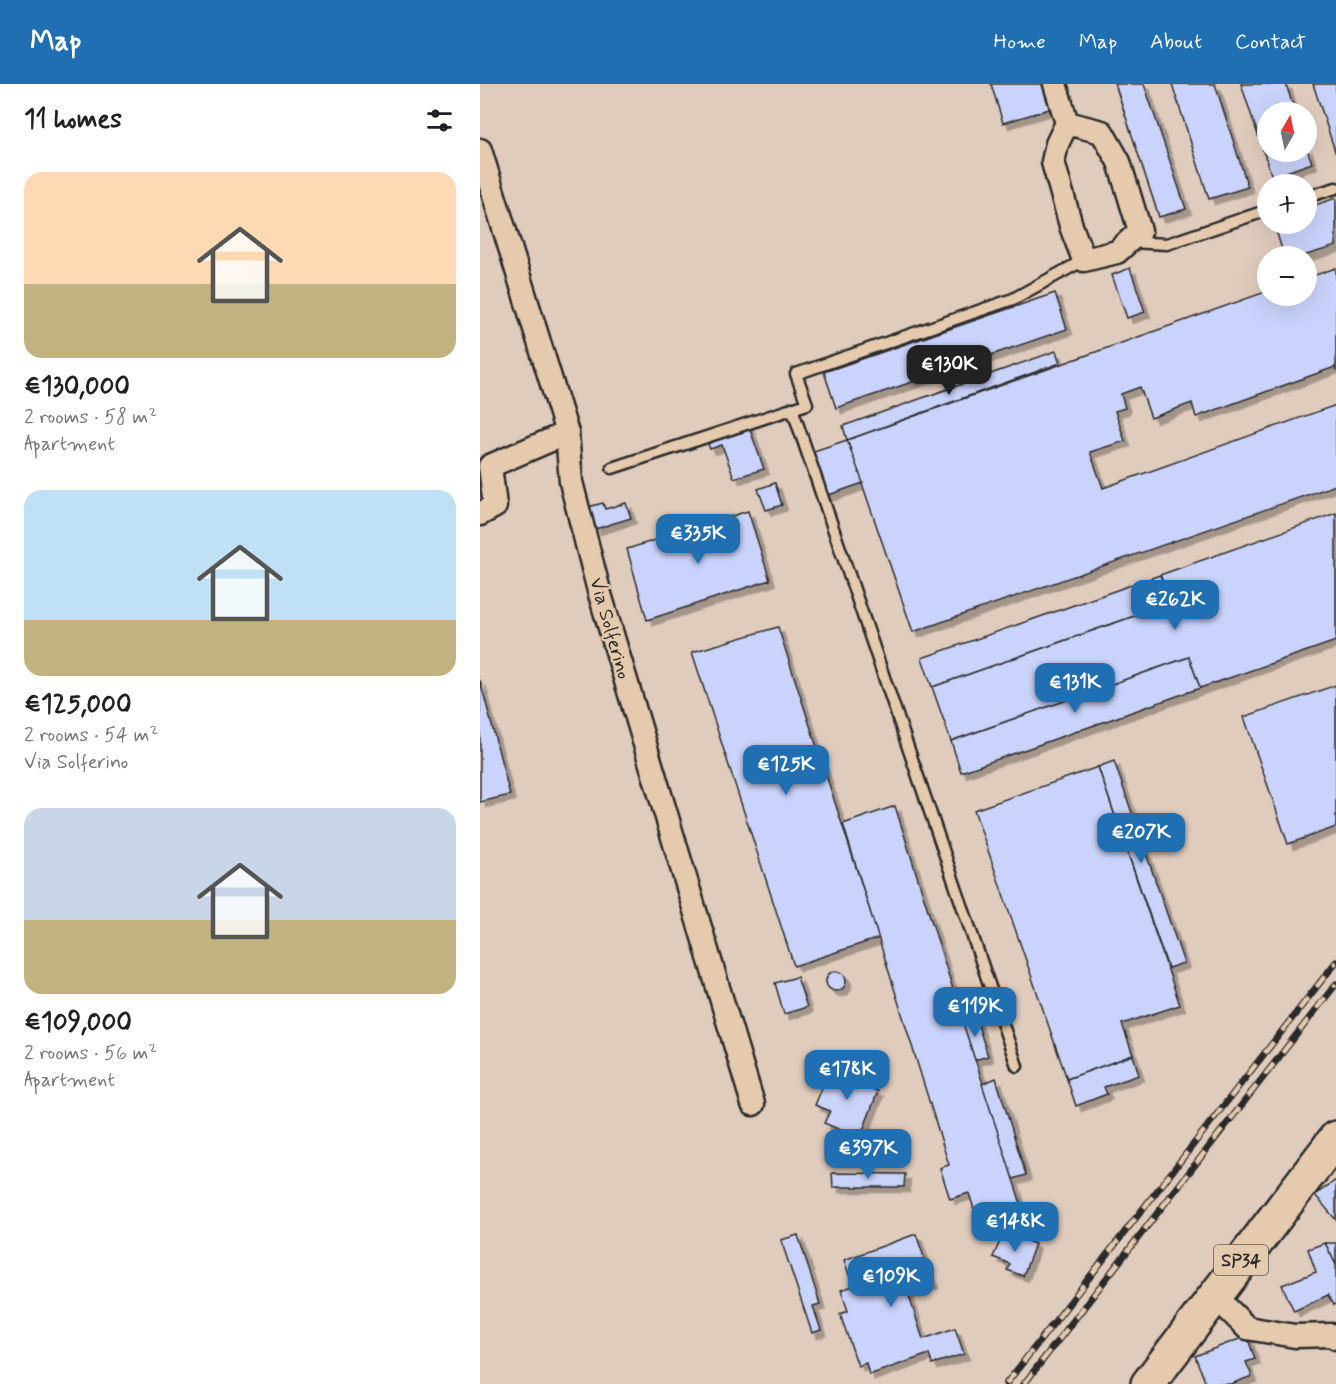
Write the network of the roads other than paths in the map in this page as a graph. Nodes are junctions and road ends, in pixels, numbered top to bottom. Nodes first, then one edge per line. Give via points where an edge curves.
1 (1055, 84) edge
2 (1067, 123) junction
3 (480, 150) edge
4 (1336, 188) edge
5 (1317, 194) edge
6 (1257, 214) edge
7 (1128, 242) junction
8 (1084, 261) junction
9 (792, 408) junction
10 (567, 434) junction
11 (612, 468) dead end
12 (480, 514) edge
13 (1017, 1066) dead end
14 (753, 1104) dead end
15 (1336, 1138) edge
16 (1214, 1295) junction
17 (1336, 1338) edge
18 (1148, 1384) edge

1 - 2 street
2 - 7 street via 1102,132 1119,162 1140,231
2 - 8 street via 1053,162
3 - 10 street, Via Solferino
4 - 5 lane
6 - 7 lane via 1167,244
7 - 8 street via 1117,252
8 - 9 lane via 1013,299 796,374 807,404
9 - 11 lane
9 - 13 lane
10 - 12 street via 490,466 495,507
10 - 14 street, Via Solferino via 571,482 599,591
15 - 16 main road, SP34
16 - 17 street via 1248,1328
16 - 18 main road, SP34

